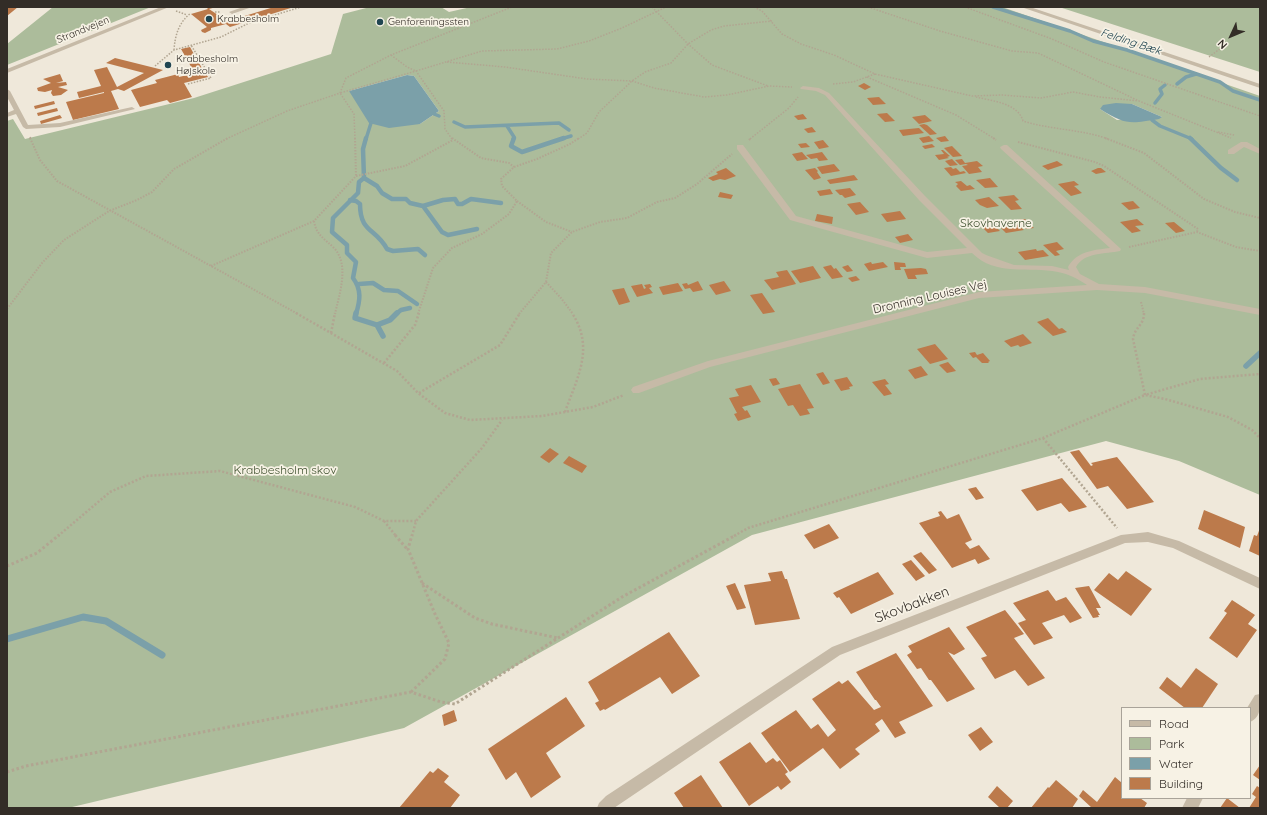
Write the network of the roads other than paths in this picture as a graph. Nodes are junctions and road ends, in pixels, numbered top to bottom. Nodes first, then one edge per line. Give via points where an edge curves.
1 (166, 7) edge
2 (249, 7) edge
3 (1024, 7) edge
4 (232, 12) dead end
5 (7, 71) edge
6 (1260, 86) edge
7 (802, 88) road end
8 (7, 91) edge
9 (132, 109) dead end
10 (17, 111) junction
11 (7, 115) edge
12 (740, 147) road end
13 (1004, 147) road end
14 (1231, 152) dead end
15 (1260, 152) edge
16 (973, 250) junction
17 (1076, 276) junction
18 (1097, 288) junction
19 (1260, 312) edge
20 (636, 390) road end
21 (1260, 584) edge
22 (1260, 700) edge
23 (1251, 714) edge
24 (1195, 799) edge
25 (604, 808) edge
26 (1189, 808) edge

1 - 5 street, Strandvejen
2 - 4 street
3 - 6 street
7 - 16 street via 817,89 827,94
8 - 10 street
9 - 10 street via 60,125 26,127
10 - 11 street
12 - 16 street via 793,218 927,255
13 - 17 street via 1117,249 1075,260 1072,267
14 - 15 street via 1244,144
16 - 17 street via 1001,265 1053,269
17 - 18 street
18 - 19 street, Dronning Louises Vej via 1136,290
18 - 20 street, Dronning Louises Vej via 979,295 708,364
21 - 25 street, Skovbakken via 1175,544 1148,537 1125,538 836,650
22 - 23 street
24 - 26 street

